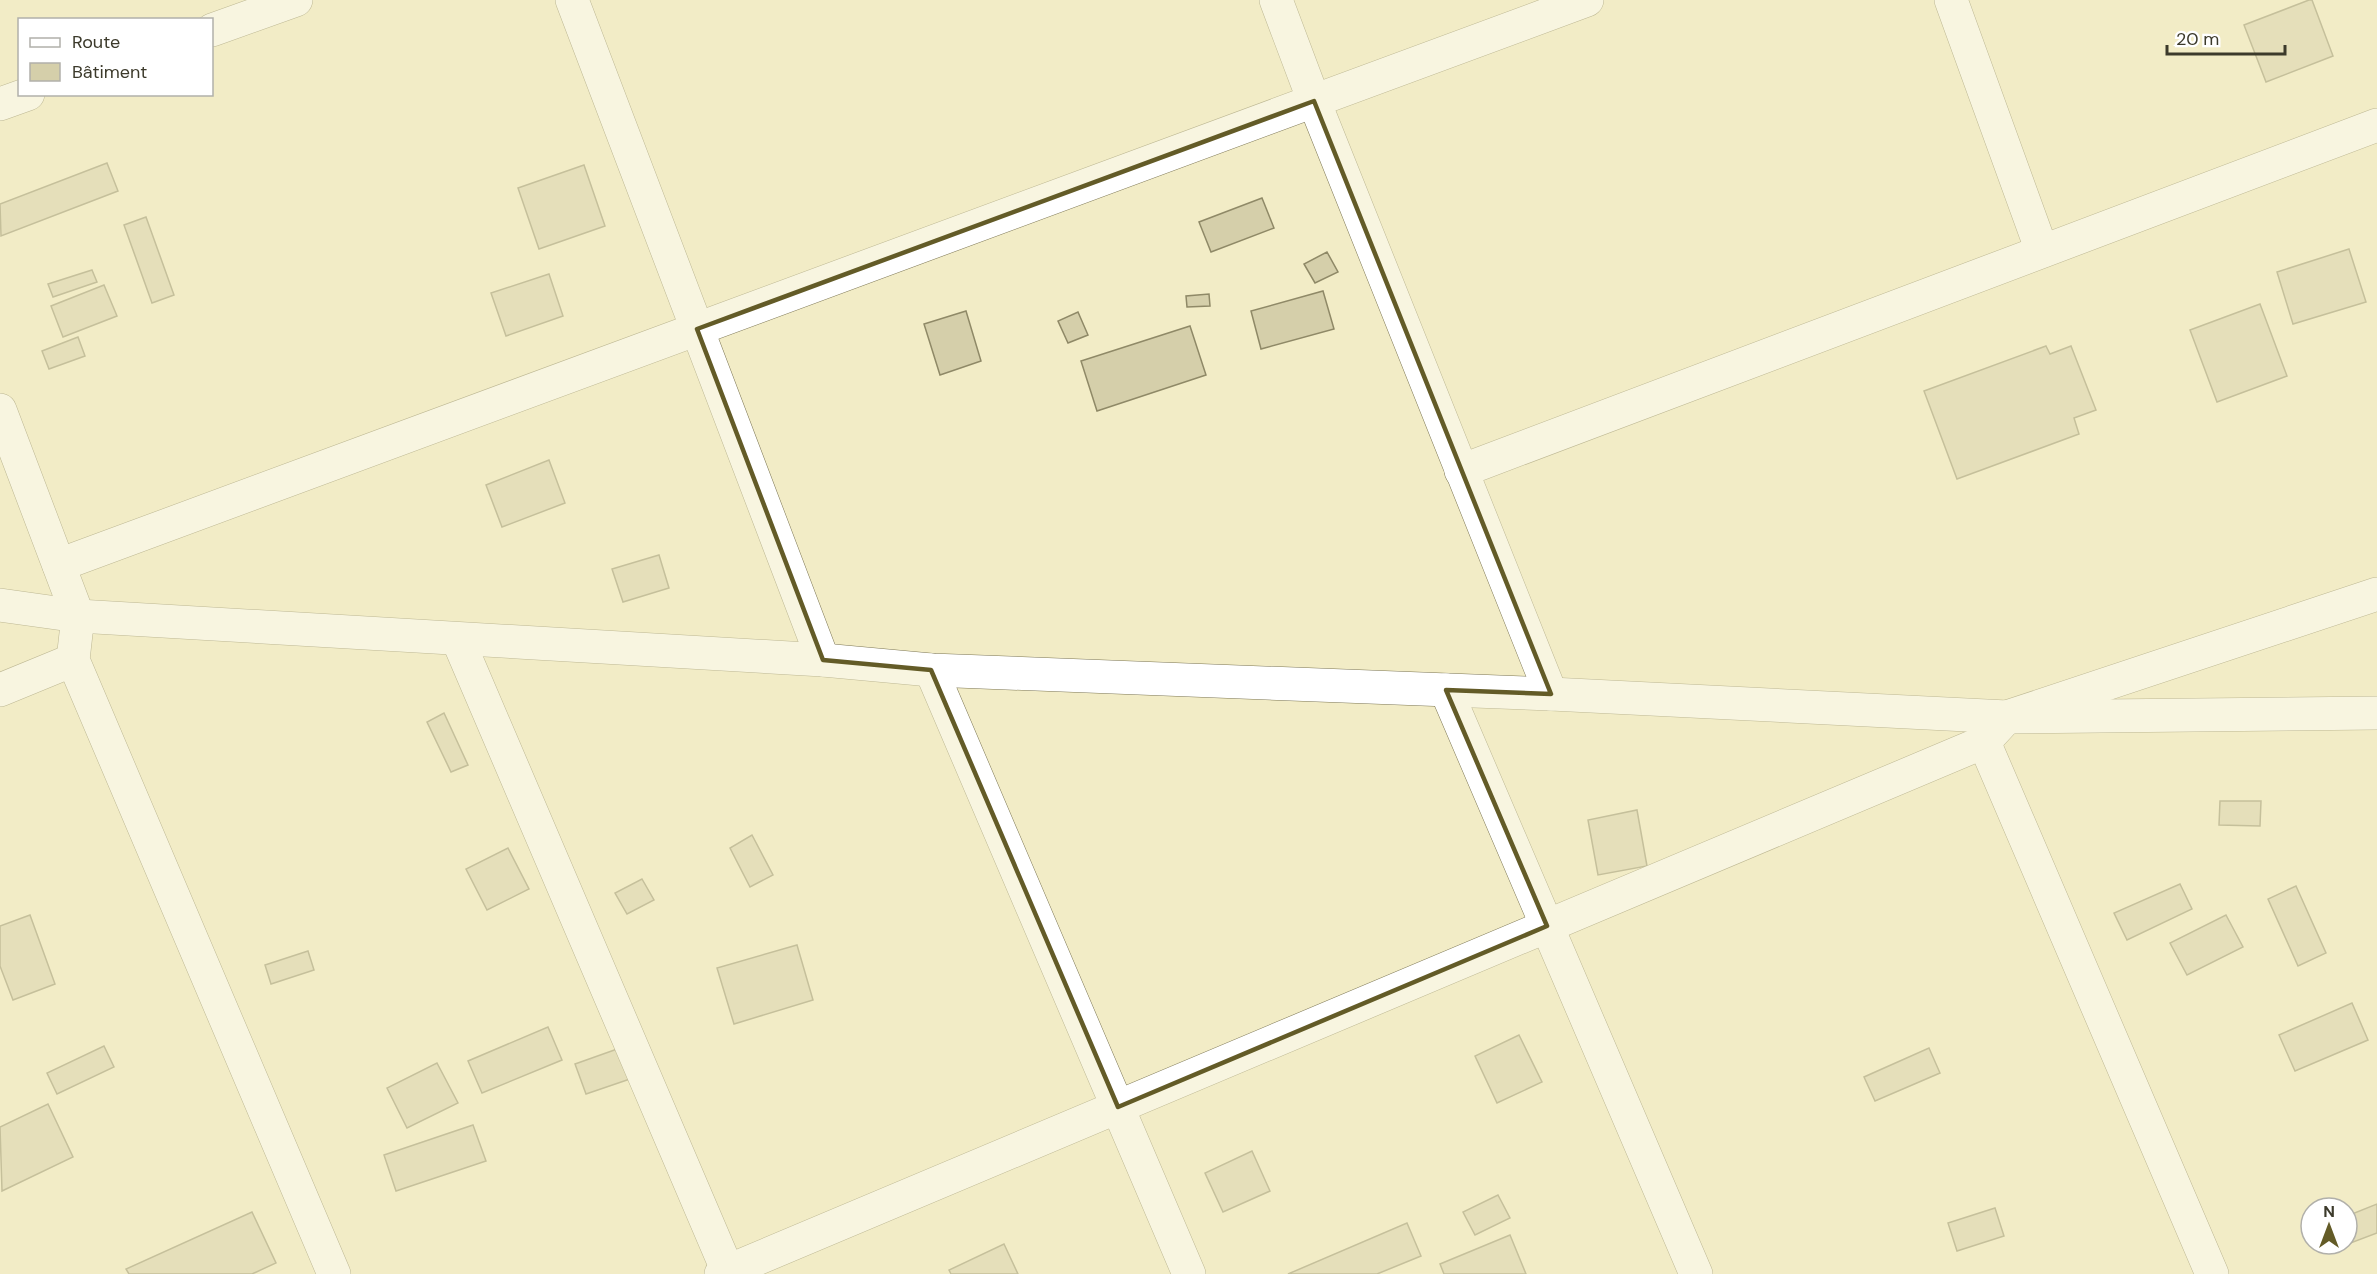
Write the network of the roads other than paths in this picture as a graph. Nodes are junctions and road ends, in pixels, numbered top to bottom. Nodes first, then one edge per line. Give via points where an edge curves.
1 (296, 0) edge
2 (572, 0) edge
3 (1276, 0) edge
4 (1587, 0) edge
5 (1951, 0) edge
6 (213, 30) edge
7 (22, 96) edge
8 (1314, 101) junction
9 (0, 104) edge
10 (2377, 125) edge
11 (2042, 251) junction
12 (697, 329) junction
13 (0, 410) edge
14 (1461, 471) junction
15 (59, 565) junction
16 (2377, 594) edge
17 (0, 605) edge
18 (78, 616) junction
19 (458, 640) junction
20 (73, 660) junction
21 (823, 660) junction
22 (931, 670) junction
23 (0, 690) edge
24 (1446, 690) junction
25 (1551, 694) junction
26 (2377, 713) edge
27 (2007, 717) junction
28 (1984, 742) junction
29 (1547, 926) junction
30 (1118, 1107) junction
31 (726, 1273) edge
32 (334, 1274) edge
33 (1189, 1274) edge
34 (1696, 1274) edge
35 (2212, 1274) edge

1 - 6 street
2 - 12 street
3 - 8 street
4 - 8 street
5 - 11 street
7 - 9 street
8 - 12 street
8 - 14 street
10 - 11 street
11 - 14 street
12 - 15 street
12 - 21 street
13 - 15 street
14 - 25 street
15 - 18 street
16 - 27 street
17 - 18 street
18 - 19 street
18 - 20 street
19 - 21 street
19 - 31 street
20 - 23 street
20 - 32 street
21 - 22 street
22 - 24 street
22 - 30 street
24 - 25 street
24 - 29 street
25 - 27 street
26 - 27 street
27 - 28 street
28 - 29 street
28 - 35 street
29 - 30 street
29 - 34 street
30 - 31 street
30 - 33 street

